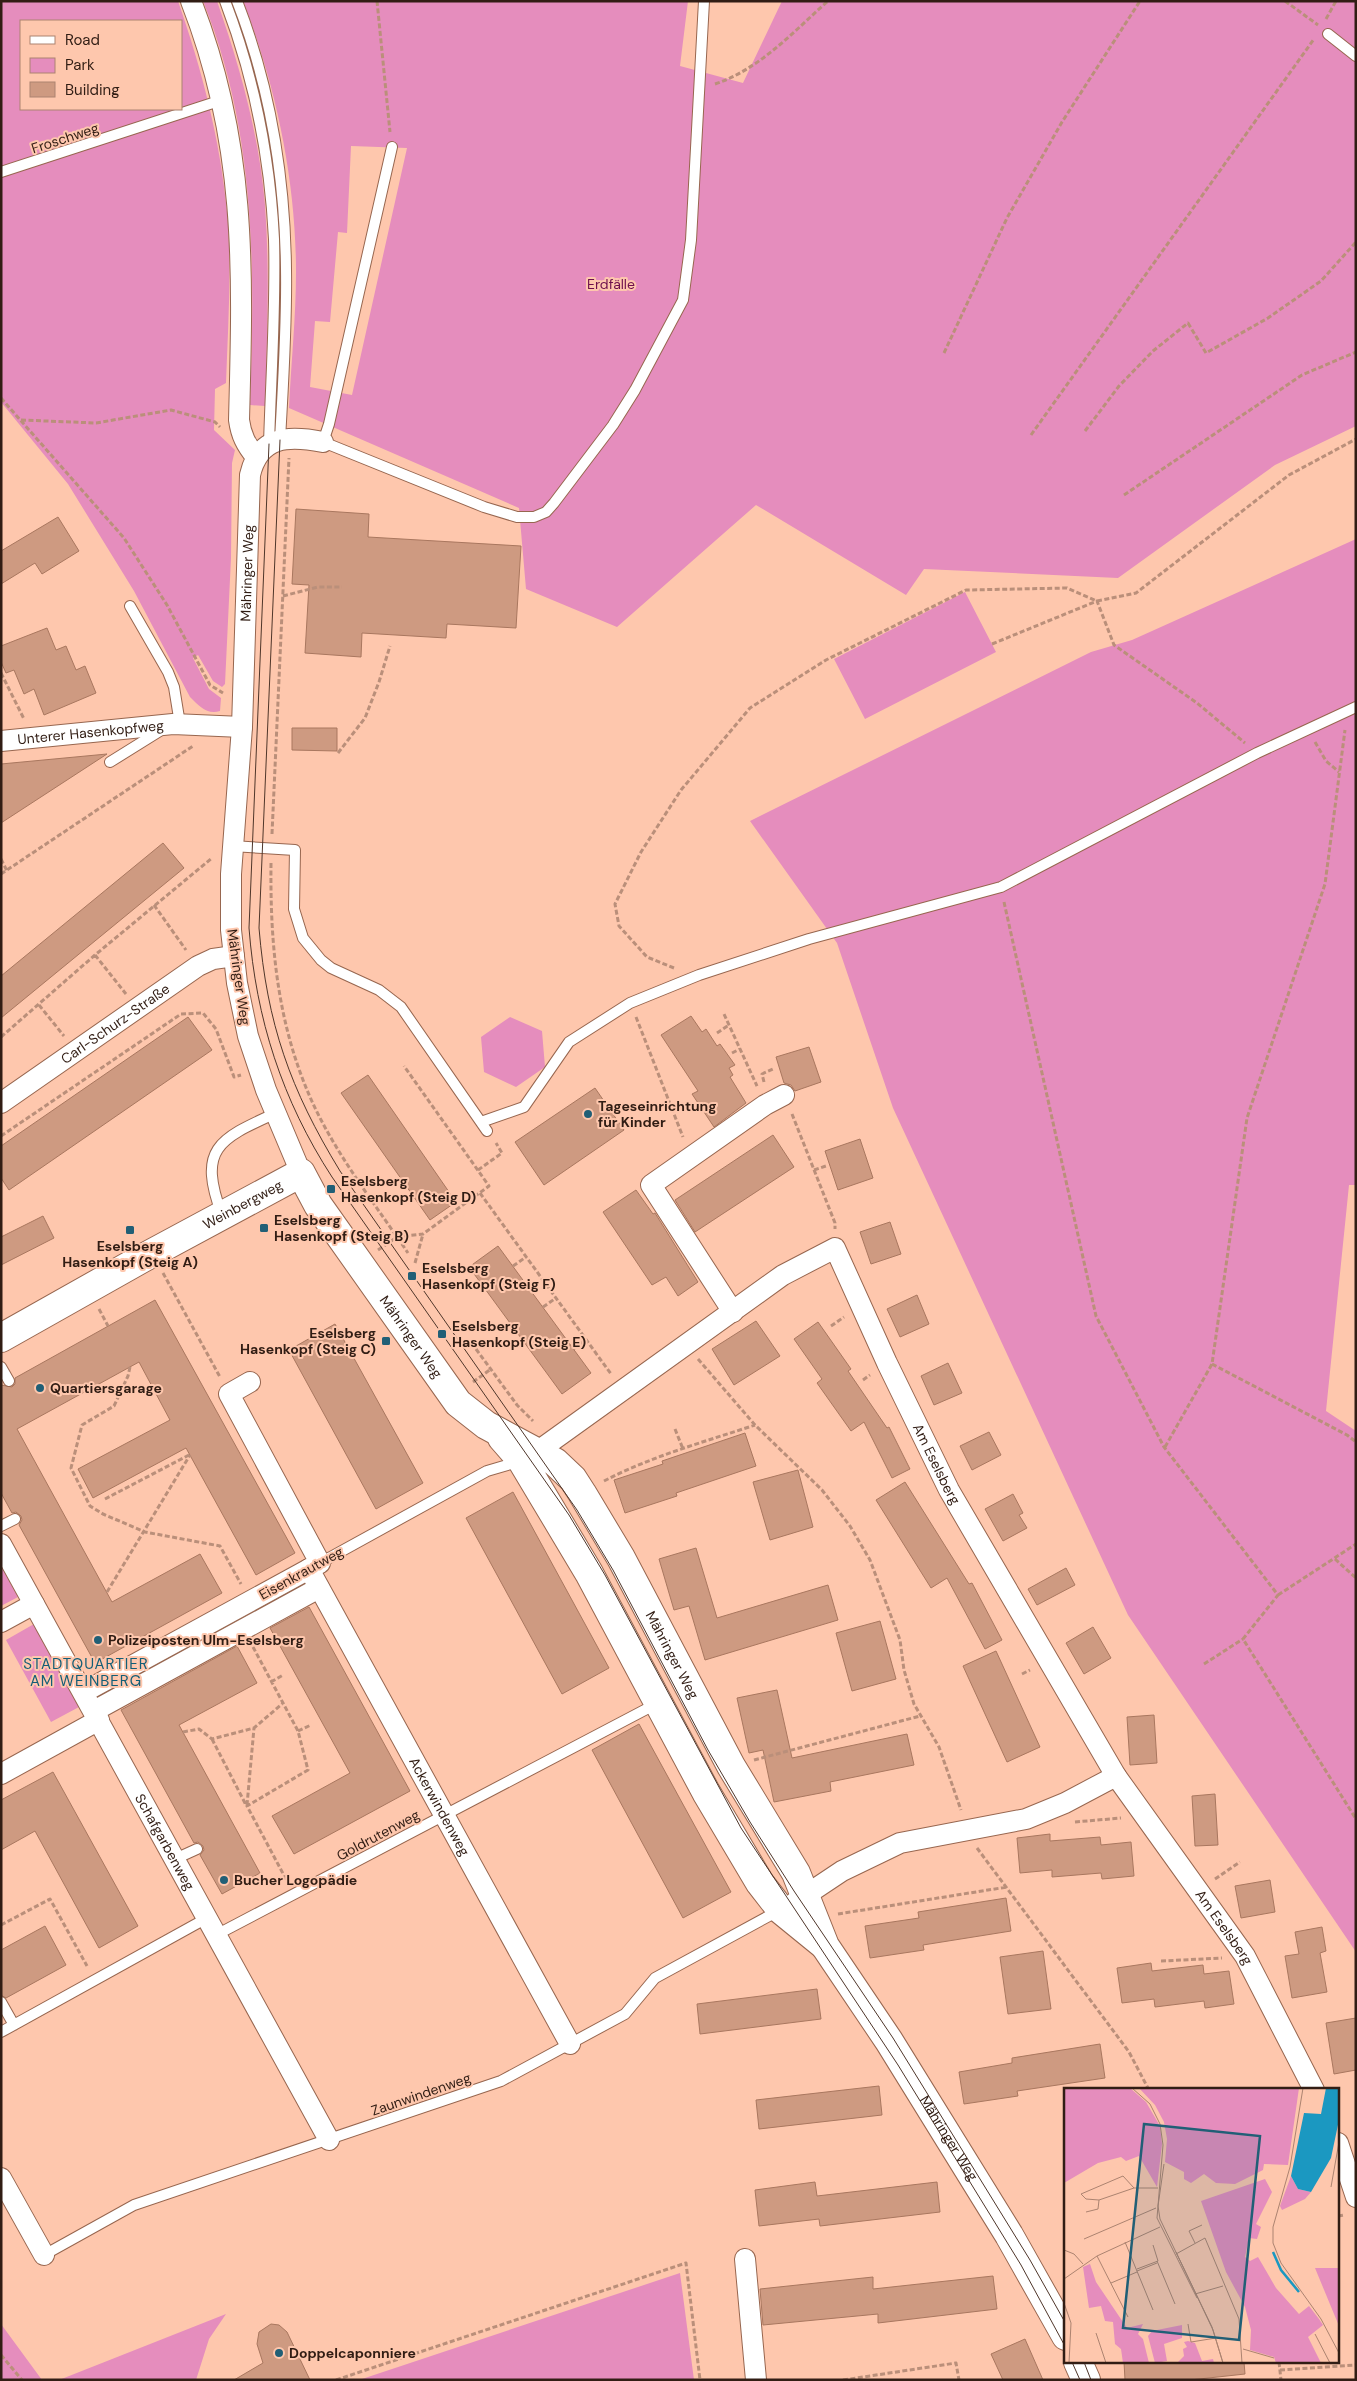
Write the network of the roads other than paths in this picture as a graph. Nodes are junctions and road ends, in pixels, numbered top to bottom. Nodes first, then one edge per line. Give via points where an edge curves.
1 (191, 1) edge
2 (225, 1) edge
3 (237, 1) edge
4 (704, 1) edge
5 (1325, 31) road end
6 (1356, 56) edge
7 (222, 100) junction
8 (392, 147) road end
9 (1, 172) edge
10 (322, 442) junction
11 (268, 447) junction
12 (130, 606) dead end
13 (1352, 709) edge
14 (176, 724) junction
15 (242, 727) junction
16 (1, 742) edge
17 (110, 762) dead end
18 (225, 850) junction
19 (234, 956) junction
20 (784, 1095) road end
21 (1, 1103) edge
22 (276, 1113) junction
23 (481, 1122) junction
24 (487, 1131) road end
25 (301, 1174) junction
26 (222, 1215) junction
27 (733, 1312) junction
28 (1, 1338) edge
29 (1, 1367) edge
30 (9, 1381) dead end
31 (250, 1382) dead end
32 (538, 1451) junction
33 (15, 1519) dead end
34 (1, 1526) edge
35 (1, 1544) edge
36 (314, 1566) junction
37 (319, 1588) junction
38 (34, 1604) junction
39 (1, 1622) edge
40 (84, 1692) junction
41 (659, 1703) junction
42 (96, 1716) junction
43 (1, 1774) edge
44 (1116, 1776) junction
45 (445, 1816) junction
46 (197, 1848) dead end
47 (175, 1859) junction
48 (806, 1895) junction
49 (781, 1910) junction
50 (212, 1927) junction
51 (825, 1946) junction
52 (1, 2002) edge
53 (14, 2025) junction
54 (1, 2032) edge
55 (570, 2044) junction
56 (1313, 2088) edge
57 (329, 2140) junction
58 (1340, 2149) edge
59 (1, 2178) edge
60 (1356, 2198) edge
61 (44, 2255) joint
62 (745, 2259) dead end
63 (1064, 2332) edge
64 (1079, 2364) edge
65 (756, 2380) edge
66 (1086, 2380) edge

1 - 7 street
2 - 11 lane via 253,94 269,182 274,288
3 - 11 lane via 264,90 281,189 285,238 286,306
4 - 10 lane via 691,240 683,300 653,360 613,425 546,512 534,517 517,517
5 - 6 lane
7 - 9 lane, Froschweg
7 - 11 street via 236,174 242,256 239,420 246,444
8 - 10 lane via 329,424
10 - 11 street via 296,438
11 - 15 street, Mähringer Weg via 249,484
12 - 14 lane, Unterer Hasenkopfweg via 174,687
13 - 23 lane via 1257,753 1001,887 809,939 699,975 630,1002 569,1042 524,1107
14 - 15 street, Unterer Hasenkopfweg
14 - 16 street, Unterer Hasenkopfweg
14 - 17 lane
15 - 18 street, Mähringer Weg
18 - 19 street, Mähringer Weg
18 - 23 lane via 295,850 294,909 303,938 331,968 379,990 402,1007
19 - 21 street, Carl-Schurz-Straße via 213,959 198,966
19 - 22 street, Mähringer Weg via 248,1036
20 - 27 street via 652,1185
22 - 25 street, Mähringer Weg
22 - 26 lane via 234,1133 215,1153 211,1179
23 - 24 lane
25 - 26 street, Weinbergweg
25 - 32 street, Mähringer Weg via 318,1205 464,1409 508,1443
26 - 28 street, Weinbergweg
27 - 32 street
27 - 44 street, Am Eselsberg via 783,1275 835,1248 949,1490
29 - 30 lane
31 - 36 street, Ackerwindenweg via 229,1394
32 - 36 lane, Eisenkrautweg via 487,1471
32 - 41 street, Mähringer Weg via 589,1573
32 - 48 street, Mähringer Weg via 564,1469 621,1558 731,1766
33 - 34 lane
35 - 38 street, Schafgarbenweg
36 - 37 street, Ackerwindenweg
36 - 40 street, Eisenkrautweg
37 - 42 street, Eisenkrautweg
37 - 45 street, Ackerwindenweg
38 - 39 street
38 - 40 street, Schafgarbenweg
40 - 42 street, Schafgarbenweg
41 - 45 lane, Goldrutenweg
41 - 49 street, Mähringer Weg via 735,1842
42 - 43 street, Eisenkrautweg
42 - 47 street, Schafgarbenweg
44 - 48 street via 1065,1804 1026,1819 921,1838 880,1852 842,1871
44 - 56 street, Am Eselsberg via 1245,1956
45 - 50 lane, Goldrutenweg via 294,1894
45 - 55 street, Ackerwindenweg
46 - 47 lane
47 - 50 street, Schafgarbenweg
48 - 49 street
48 - 51 street, Mähringer Weg
49 - 51 street, Mähringer Weg
49 - 55 lane, Zaunwindenweg via 655,1978 625,2014
50 - 53 lane, Goldrutenweg
50 - 57 street, Schafgarbenweg
51 - 63 street, Mähringer Weg via 889,2041 1009,2235
52 - 53 lane
53 - 54 lane, Goldrutenweg
55 - 57 lane, Zaunwindenweg via 501,2081
57 - 61 lane, Zaunwindenweg via 134,2205
58 - 60 street
59 - 61 street
62 - 65 street
64 - 66 street

